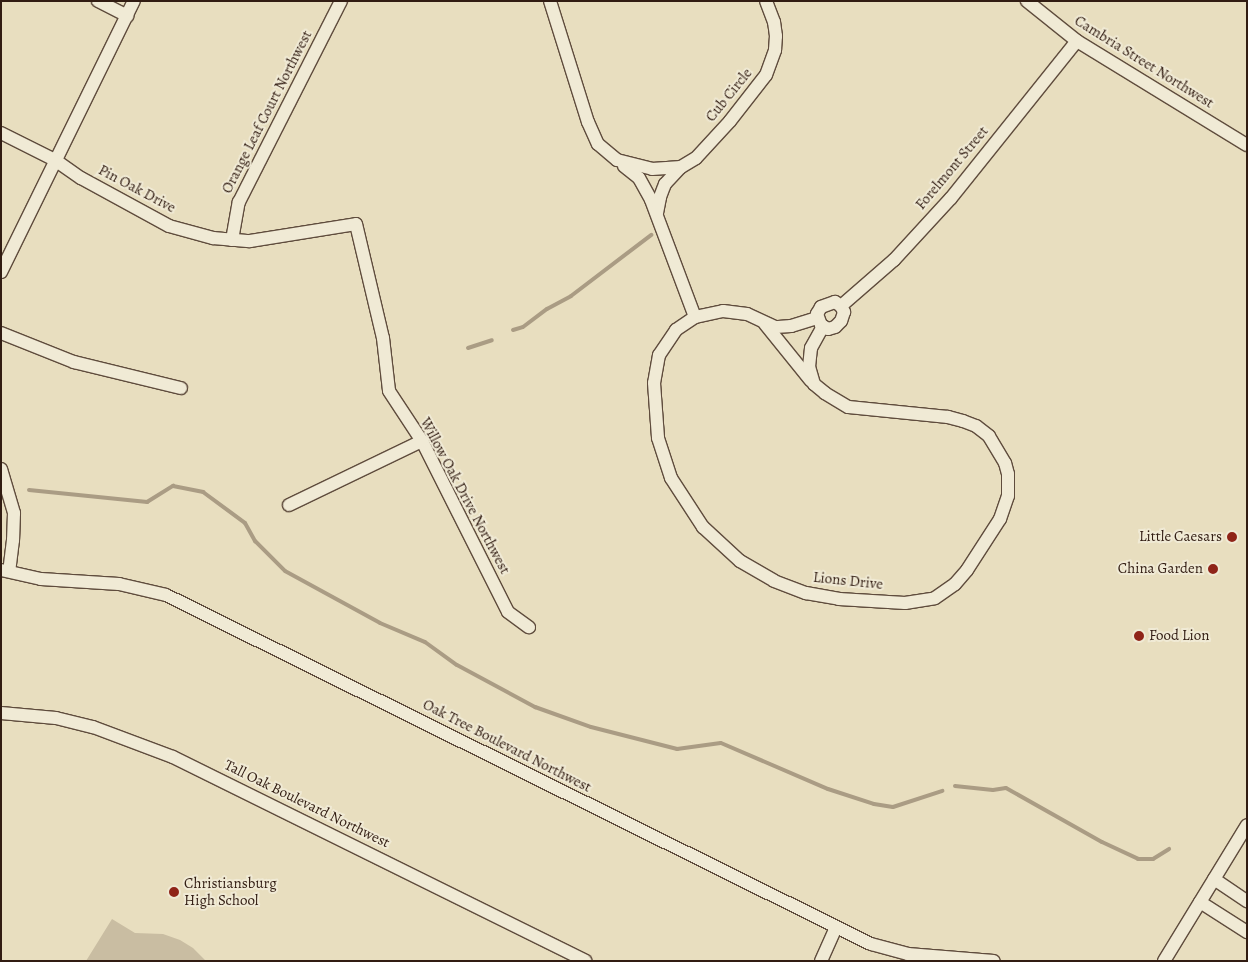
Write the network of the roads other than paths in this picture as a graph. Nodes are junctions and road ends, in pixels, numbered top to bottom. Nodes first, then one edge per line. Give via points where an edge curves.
1 (98, 1) edge
2 (134, 1) edge
3 (341, 1) edge
4 (550, 1) edge
5 (766, 1) edge
6 (1027, 1) edge
7 (127, 16) junction
8 (1077, 41) junction
9 (1, 132) edge
10 (1247, 145) edge
11 (55, 160) junction
12 (617, 160) junction
13 (681, 167) junction
14 (658, 213) junction
15 (356, 224) joint
16 (232, 240) junction
17 (1, 272) edge
18 (841, 306) junction
19 (696, 317) junction
20 (762, 320) junction
21 (820, 322) junction
22 (1, 333) edge
23 (814, 384) junction
24 (181, 388) dead end
25 (422, 441) junction
26 (1, 469) edge
27 (289, 506) dead end
28 (5, 570) edge
29 (529, 628) dead end
30 (1, 713) edge
31 (1247, 825) edge
32 (1214, 879) junction
33 (1247, 901) edge
34 (1200, 902) junction
35 (836, 927) junction
36 (1247, 932) edge
37 (585, 961) edge
38 (821, 961) edge
39 (994, 961) edge
40 (1164, 961) edge

1 - 7 street
2 - 7 street
3 - 16 street, Orange Leaf Court Northwest via 239,202
4 - 12 street, Cub Circle via 588,122 598,144
5 - 13 street, Cub Circle via 776,36 766,76 705,151
6 - 8 street, Cambria Street Northwest
7 - 11 street
8 - 10 street, Cambria Street Northwest
8 - 18 street, Forelmont Street via 951,198 894,260
9 - 11 street, Pin Oak Drive
11 - 16 street, Pin Oak Drive via 88,182 170,226
11 - 17 street
12 - 13 street, Cub Circle via 652,169
12 - 14 street, Cub Circle via 639,178
13 - 14 street, Cub Circle via 665,184
14 - 19 street, Cub Circle
15 - 16 street, Pin Oak Drive via 250,241
15 - 25 street, Willow Oak Drive Northwest via 383,338 389,391
18 - 21 street via 835,302 821,308 817,314
18 - 21 street via 844,312 835,327 828,328
19 - 20 street, Lions Drive via 724,311
19 - 23 street, Lions Drive via 676,330 665,345 655,367 654,397 658,438 666,464 681,496 703,527 758,573 806,593 905,603 945,593 967,570 1005,508 1008,474 996,445 990,436 963,421 948,416 848,407
20 - 21 street, Lions Drive via 775,327
20 - 23 street, Lions Drive
21 - 23 street via 811,348 809,367
22 - 24 street via 74,362
25 - 27 street
25 - 29 street, Willow Oak Drive Northwest via 508,612
26 - 28 street via 14,513
28 - 35 street, Oak Tree Boulevard Northwest via 41,578 135,587 173,598
30 - 37 street, Tall Oak Boulevard Northwest via 56,718 93,727 173,758
31 - 32 street
32 - 33 street
32 - 34 street
34 - 36 street
34 - 40 street
35 - 38 street
35 - 39 street, Oak Tree Boulevard Northwest via 890,951

